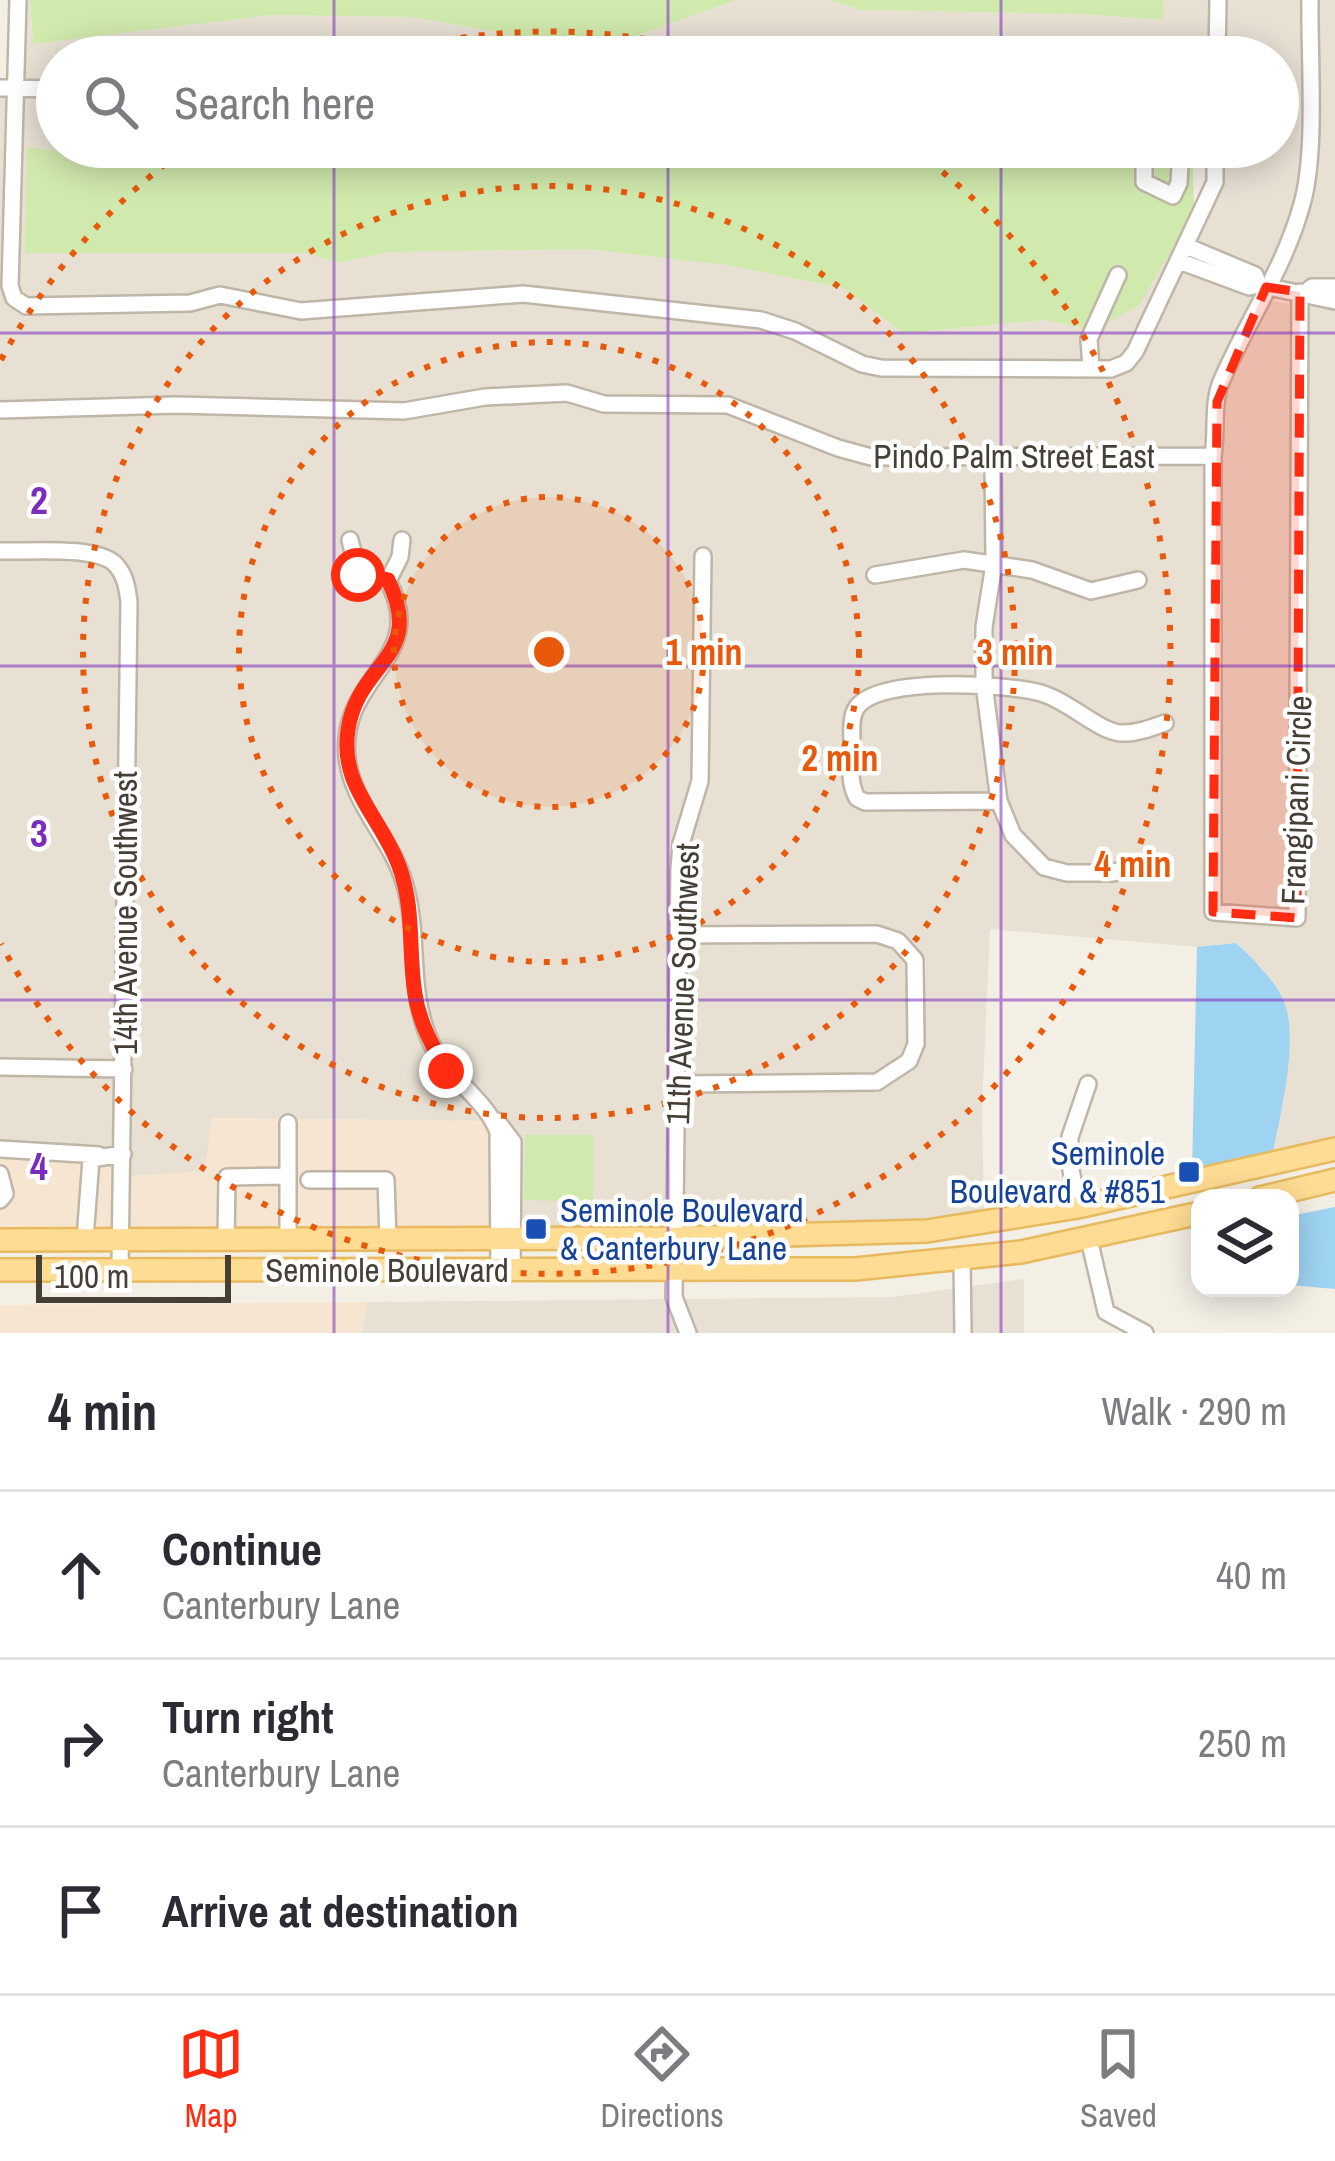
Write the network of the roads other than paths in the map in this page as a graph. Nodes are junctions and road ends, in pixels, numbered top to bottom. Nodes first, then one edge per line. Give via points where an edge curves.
1 (19, 0) edge
2 (1219, 0) edge
3 (1310, 0) edge
4 (1218, 36) edge
5 (8, 88) edge
6 (1144, 168) edge
7 (1179, 168) edge
8 (1215, 168) edge
9 (1182, 253) junction
10 (1118, 275) dead end
11 (1263, 286) junction
12 (1335, 287) edge
13 (1302, 293) junction
14 (1335, 301) edge
15 (1091, 369) junction
16 (0, 410) edge
17 (1213, 456) junction
18 (993, 459) junction
19 (350, 540) dead end
20 (401, 540) dead end
21 (0, 551) edge
22 (703, 556) dead end
23 (994, 564) junction
24 (875, 575) dead end
25 (388, 580) junction
26 (1138, 580) dead end
27 (985, 684) junction
28 (1165, 723) dead end
29 (999, 801) junction
30 (1132, 866) dead end
31 (679, 935) junction
32 (0, 1067) edge
33 (124, 1069) junction
34 (678, 1084) junction
35 (1088, 1084) dead end
36 (288, 1123) dead end
37 (0, 1149) edge
38 (1335, 1150) edge
39 (123, 1154) junction
40 (96, 1157) junction
41 (0, 1174) edge
42 (288, 1177) junction
43 (309, 1180) dead end
44 (1335, 1180) edge
45 (1298, 1189) edge
46 (0, 1200) edge
47 (90, 1206) junction
48 (122, 1208) junction
49 (1078, 1208) junction
50 (1191, 1215) edge
51 (677, 1238) junction
52 (86, 1239) junction
53 (121, 1239) junction
54 (226, 1239) junction
55 (288, 1239) junction
56 (388, 1239) junction
57 (506, 1239) junction
58 (1089, 1239) junction
59 (0, 1240) edge
60 (962, 1260) junction
61 (120, 1269) junction
62 (0, 1270) edge
63 (505, 1271) junction
64 (676, 1271) junction
65 (688, 1333) edge
66 (963, 1333) edge
67 (1145, 1333) edge

1 - 5 street
2 - 4 street
3 - 11 street via 1306,188
5 - 15 street via 10,286 26,306 190,303 220,295 301,310 543,295 761,320 881,368
6 - 7 street via 1144,182 1173,196
8 - 9 street
9 - 11 street via 1249,287
9 - 15 street via 1126,363
10 - 15 street via 1089,339
11 - 13 street
11 - 17 street via 1220,386
12 - 13 street
13 - 14 street
13 - 17 street, Frangipani Circle via 1297,918 1213,912
16 - 18 street, Pindo Palm Street East via 404,411 567,392 604,404 728,405 857,455
17 - 18 street, Pindo Palm Street East
18 - 23 street
19 - 25 street via 358,575
20 - 25 street
21 - 33 street, 14th Avenue Southwest via 98,554 125,578
22 - 31 street, 11th Avenue Southwest via 700,782 681,844
23 - 24 street via 951,561
23 - 26 street via 1091,591
23 - 27 street
25 - 57 street via 401,610 400,635 353,708 348,764 404,882 421,1020 446,1071 513,1142
27 - 28 street via 1040,692 1119,733
27 - 29 street
27 - 29 street via 911,688 859,704 850,778 865,802
29 - 30 street via 1013,835 1044,867 1113,873
31 - 34 street, 11th Avenue Southwest
31 - 34 street via 877,934 898,941 915,960 916,1044 909,1061 877,1082
32 - 33 street
33 - 39 street, 14th Avenue Southwest
34 - 51 street, 11th Avenue Southwest
35 - 49 street via 1070,1137
36 - 42 street
37 - 40 street
38 - 49 main road, Seminole Boulevard
39 - 40 street
39 - 48 street, 14th Avenue Southwest
40 - 47 street
41 - 46 street
42 - 54 street via 226,1177
42 - 55 street
43 - 56 street via 386,1180
44 - 45 main road
47 - 48 street
47 - 52 street
48 - 53 street, 14th Avenue Southwest
49 - 51 main road, Seminole Boulevard via 927,1231
50 - 58 main road, Seminole Boulevard
51 - 57 main road, Seminole Boulevard
51 - 64 street, 11th Avenue Southwest
52 - 53 main road, Seminole Boulevard
52 - 59 main road, Seminole Boulevard
53 - 54 main road, Seminole Boulevard
53 - 61 street, 14th Avenue Southwest
54 - 55 main road, Seminole Boulevard
55 - 56 main road, Seminole Boulevard
56 - 57 main road, Seminole Boulevard
57 - 63 street
58 - 60 main road, Seminole Boulevard
58 - 67 street via 1106,1312
60 - 64 main road, Seminole Boulevard
60 - 66 street
61 - 62 main road, Seminole Boulevard
61 - 63 main road, Seminole Boulevard
63 - 64 main road, Seminole Boulevard
64 - 65 street, 11th Avenue Southwest via 674,1297

